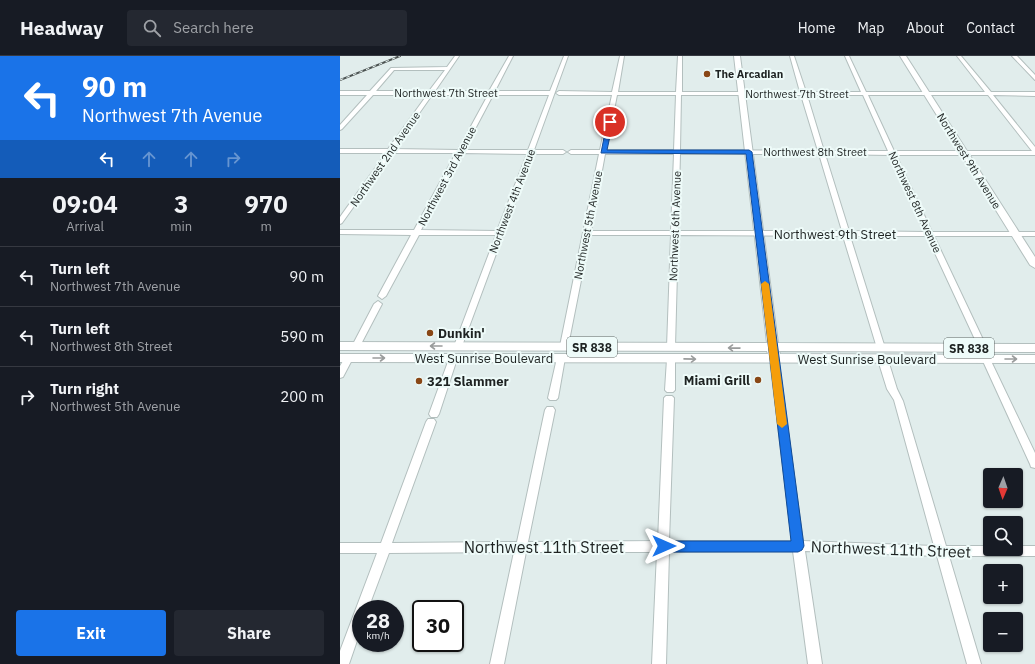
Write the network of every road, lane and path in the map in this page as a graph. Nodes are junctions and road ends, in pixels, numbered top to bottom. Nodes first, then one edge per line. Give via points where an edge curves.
1 (457, 56) edge
2 (511, 56) edge
3 (566, 56) edge
4 (622, 56) edge
5 (680, 56) edge
6 (737, 56) edge
7 (792, 56) edge
8 (847, 56) edge
9 (903, 56) edge
10 (959, 56) edge
11 (1014, 56) edge
12 (448, 68) junction
13 (1035, 78) edge
14 (340, 93) edge
15 (370, 93) junction
16 (431, 93) junction
17 (491, 93) junction
18 (556, 93) junction
19 (616, 94) junction
20 (680, 94) junction
21 (741, 94) junction
22 (804, 94) junction
23 (865, 94) junction
24 (926, 94) junction
25 (990, 94) junction
26 (1035, 94) edge
27 (340, 128) edge
28 (340, 151) edge
29 (390, 152) junction
30 (460, 152) junction
31 (531, 152) junction
32 (563, 152) dead end
33 (571, 152) dead end
34 (603, 152) junction
35 (678, 152) junction
36 (749, 152) junction
37 (822, 152) junction
38 (1035, 152) edge
39 (892, 153) junction
40 (965, 153) junction
41 (340, 222) edge
42 (340, 232) edge
43 (417, 232) junction
44 (500, 233) junction
45 (587, 233) junction
46 (675, 233) junction
47 (846, 233) junction
48 (759, 234) junction
49 (930, 234) junction
50 (1015, 234) junction
51 (1035, 234) edge
52 (1035, 265) edge
53 (382, 296) dead end
54 (378, 304) dead end
55 (340, 346) edge
56 (356, 346) junction
57 (458, 346) junction
58 (564, 346) junction
59 (1035, 348) edge
60 (671, 353) junction
61 (984, 353) junction
62 (774, 354) junction
63 (882, 354) junction
64 (344, 358) edge
65 (540, 358) junction
66 (561, 358) junction
67 (454, 359) junction
68 (1035, 359) edge
69 (340, 375) edge
70 (553, 398) dead end
71 (550, 410) dead end
72 (1035, 464) edge
73 (522, 546) junction
74 (664, 546) junction
75 (798, 546) junction
76 (340, 548) edge
77 (383, 548) junction
78 (940, 551) junction
79 (1035, 551) edge
80 (365, 600) edge
81 (352, 636) edge
82 (342, 664) edge
83 (497, 664) edge
84 (659, 664) edge
85 (815, 664) edge
86 (974, 664) edge

1 - 12 street, Northwest 2nd Avenue
2 - 17 street, Northwest 3rd Avenue
3 - 18 street, Northwest 4th Avenue
4 - 19 street, Northwest 5th Avenue
5 - 20 street, Northwest 6th Avenue
6 - 21 main road
7 - 22 street
8 - 23 street, Northwest 8th Avenue
9 - 24 main road, Northwest 9th Avenue
10 - 25 street
11 - 13 street
12 - 15 street via 393,69
12 - 16 street, Northwest 2nd Avenue
14 - 15 street, Northwest 7th Street
15 - 16 street, Northwest 7th Street
15 - 27 street
16 - 17 street, Northwest 7th Street
16 - 29 street, Northwest 2nd Avenue
17 - 18 street, Northwest 7th Street
17 - 30 street, Northwest 3rd Avenue
18 - 19 street, Northwest 7th Street
18 - 31 street, Northwest 4th Avenue
19 - 20 street, Northwest 7th Street
19 - 34 street, Northwest 5th Avenue
20 - 21 street, Northwest 7th Street
20 - 35 street, Northwest 6th Avenue
21 - 22 street, Northwest 7th Street
21 - 36 main road
22 - 23 street, Northwest 7th Street
22 - 37 street
23 - 24 street, Northwest 7th Street
23 - 39 street, Northwest 8th Avenue
24 - 25 street, Northwest 7th Street
24 - 40 main road, Northwest 9th Avenue
25 - 26 street, Northwest 7th Street
25 - 38 street
28 - 29 street
29 - 30 street
29 - 41 street, Northwest 2nd Avenue
30 - 31 street
30 - 43 street, Northwest 3rd Avenue
31 - 32 street
31 - 44 street, Northwest 4th Avenue
33 - 34 street, Northwest 8th Street
34 - 35 street, Northwest 8th Street
34 - 45 street, Northwest 5th Avenue
35 - 36 street, Northwest 8th Street
35 - 46 street, Northwest 6th Avenue
36 - 37 street, Northwest 8th Street
36 - 48 main road
37 - 39 street, Northwest 8th Street
37 - 47 street
38 - 40 street, Northwest 8th Street
39 - 40 street, Northwest 8th Street
39 - 49 street, Northwest 8th Avenue
40 - 50 main road, Northwest 9th Avenue
42 - 43 street
43 - 44 street
43 - 53 street, Northwest 3rd Avenue
44 - 57 street, Northwest 4th Avenue
45 - 46 street, Northwest 9th Street
45 - 58 street, Northwest 5th Avenue
46 - 48 street, Northwest 9th Street
46 - 60 street, Northwest 6th Avenue
47 - 48 street, Northwest 9th Street
47 - 49 street, Northwest 9th Street
47 - 63 street
48 - 62 main road
49 - 50 street, Northwest 9th Street
49 - 61 street, Northwest 8th Avenue
50 - 51 street, Northwest 9th Street
50 - 52 main road, Northwest 9th Avenue
54 - 56 street
55 - 56 main road, West Sunrise Boulevard / SR 838
57 -> 56 main road, West Sunrise Boulevard / SR 838
57 - 58 main road, West Sunrise Boulevard / SR 838
58 - 60 main road, West Sunrise Boulevard / SR 838
58 - 65 main road via 560,352
59 - 61 main road, West Sunrise Boulevard / SR 838
60 - 62 main road, West Sunrise Boulevard / SR 838
60 - 66 main road, West Sunrise Boulevard / SR 838
60 - 74 street, Northwest 6th Avenue
61 - 63 main road, West Sunrise Boulevard / SR 838
61 -> 68 main road, West Sunrise Boulevard / SR 838
61 - 72 street, Northwest 8th Avenue
62 - 63 main road, West Sunrise Boulevard / SR 838
62 - 75 street
63 - 78 street
64 -> 67 main road, West Sunrise Boulevard / SR 838
64 - 69 street
65 - 66 main road, West Sunrise Boulevard / SR 838
65 - 67 main road, West Sunrise Boulevard / SR 838
66 - 70 street
67 - 77 street
71 - 73 street
73 - 74 street, Northwest 11th Street
73 - 77 street, Northwest 11th Street
73 - 83 street
74 - 75 street, Northwest 11th Street
74 - 84 street, Northwest 6th Avenue
75 - 78 street, Northwest 11th Street
75 - 85 street
76 - 77 street, Northwest 11th Street
77 - 80 street
78 - 79 street, Northwest 11th Street
78 - 86 street
81 - 82 street

